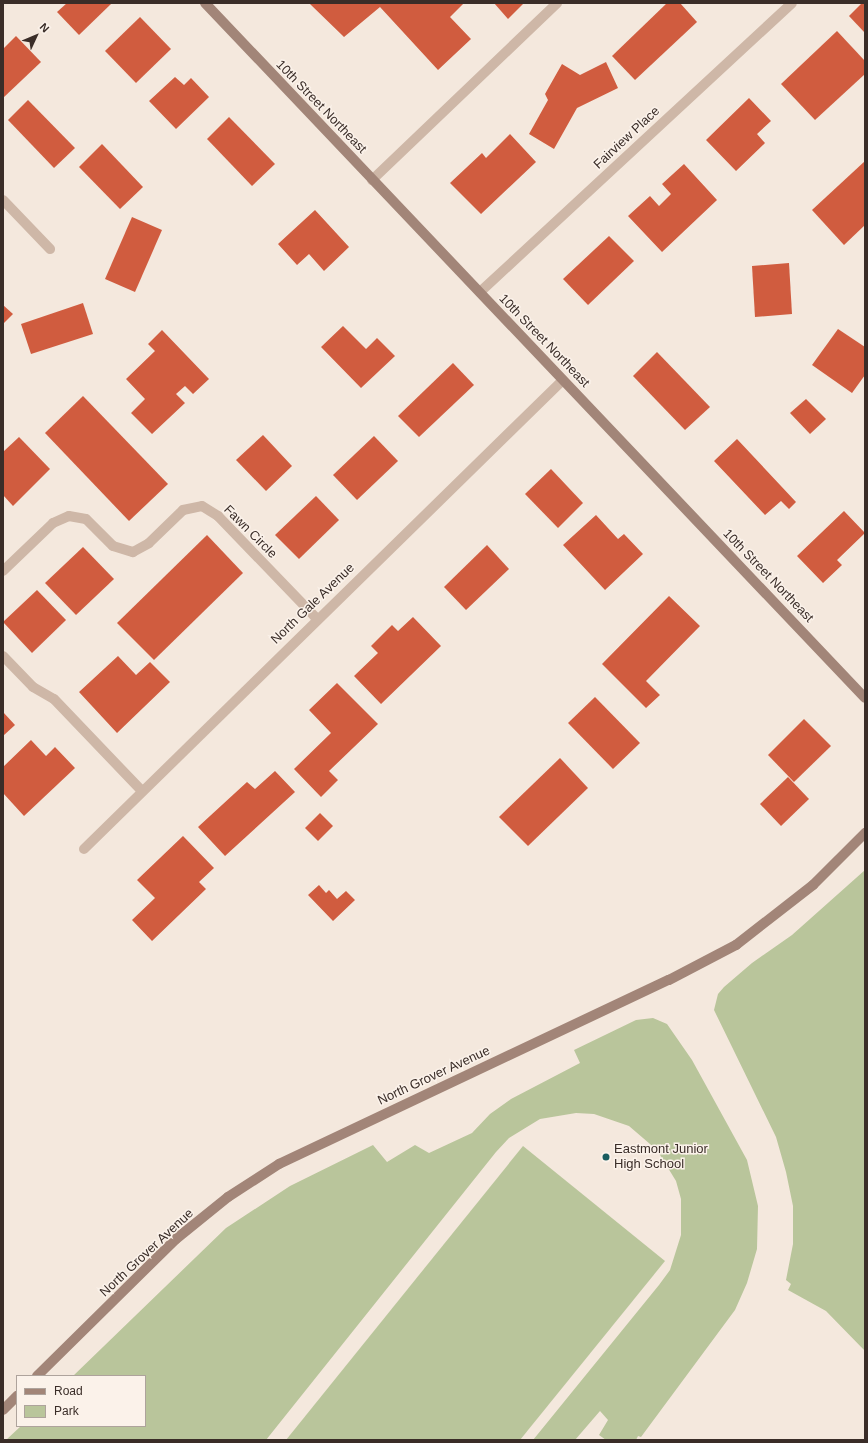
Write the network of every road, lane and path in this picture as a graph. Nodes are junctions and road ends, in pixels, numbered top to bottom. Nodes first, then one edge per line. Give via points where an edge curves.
1 (205, 3) edge
2 (556, 3) edge
3 (792, 3) edge
4 (372, 180) junction
5 (3, 200) edge
6 (50, 249) dead end
7 (480, 292) junction
8 (563, 380) junction
9 (3, 571) edge
10 (317, 619) junction
11 (3, 656) edge
12 (865, 698) edge
13 (142, 791) junction
14 (865, 833) edge
15 (84, 849) dead end
16 (38, 1375) edge
17 (16, 1397) edge
18 (3, 1410) edge

1 - 4 street, 10th Street Northeast
2 - 4 street
3 - 7 street, Fairview Place
4 - 7 street, 10th Street Northeast
5 - 6 street
7 - 8 street, 10th Street Northeast
8 - 10 street, North Gale Avenue
8 - 12 street, 10th Street Northeast
9 - 10 street, Fawn Circle via 53,523 69,516 86,519 113,546 133,552 149,543 183,510 202,506 218,516
10 - 13 street, North Gale Avenue
11 - 13 street via 33,687 54,699
13 - 15 street, North Gale Avenue
14 - 16 street, North Grover Avenue via 813,885 736,945 669,980 279,1164 228,1197 176,1239
17 - 18 street

